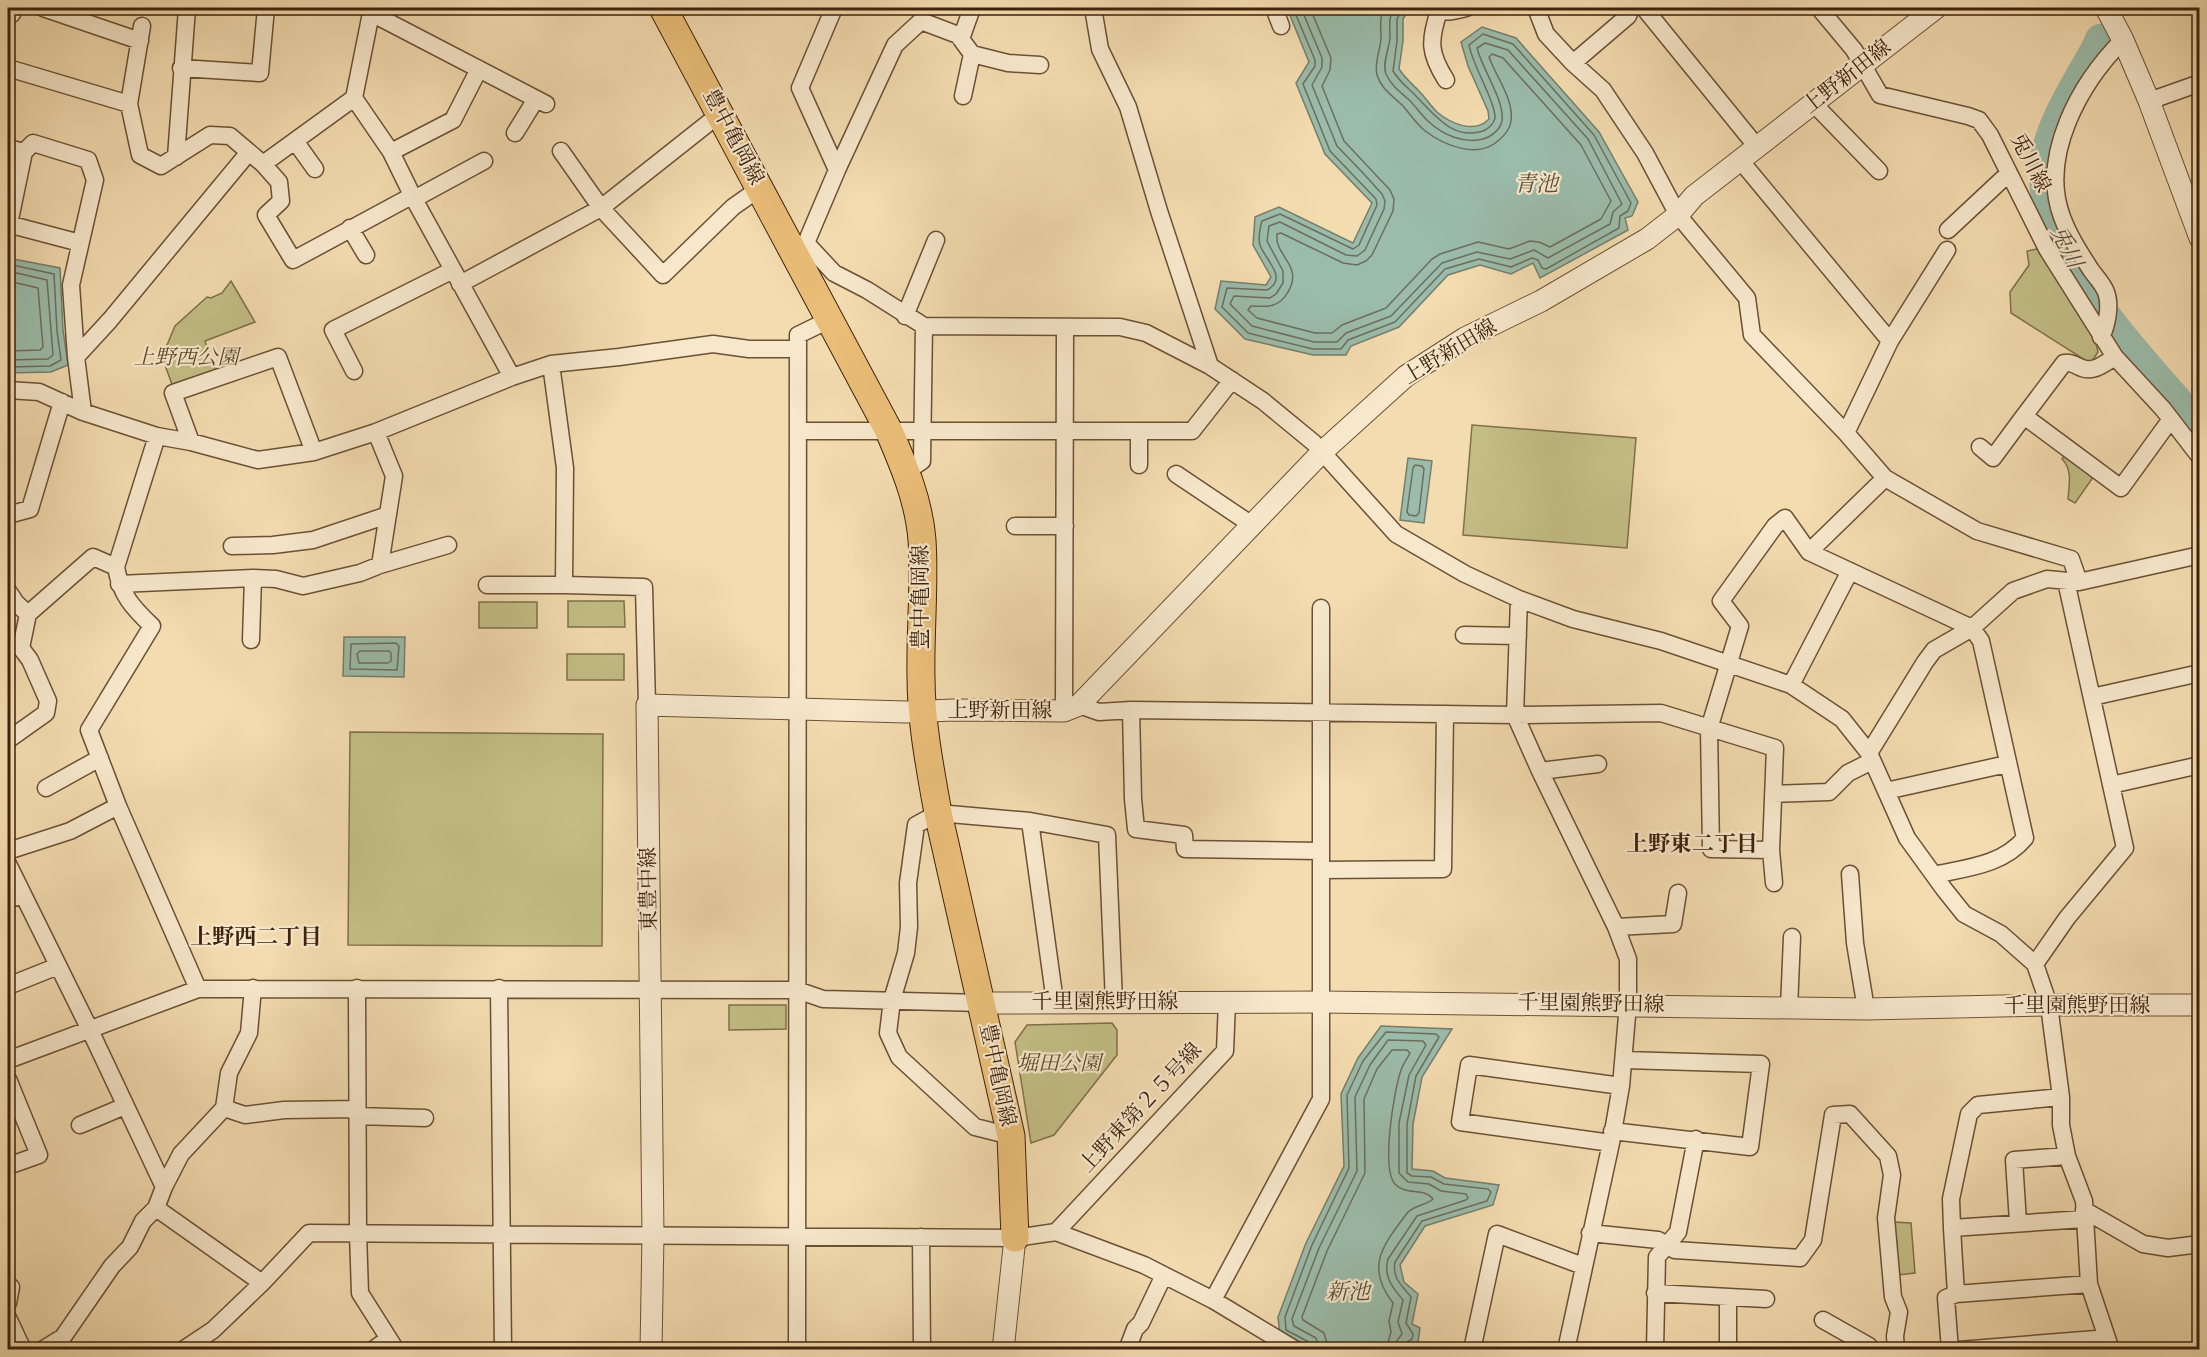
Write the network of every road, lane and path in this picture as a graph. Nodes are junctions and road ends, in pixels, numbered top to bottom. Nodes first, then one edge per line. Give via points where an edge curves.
1 (43, 8) edge
2 (187, 8) edge
3 (266, 8) edge
4 (663, 8) edge
5 (834, 8) edge
6 (972, 8) edge
7 (1093, 8) edge
8 (1274, 8) edge
9 (1466, 8) edge
10 (1536, 8) edge
11 (1631, 8) edge
12 (1644, 8) edge
13 (1819, 8) edge
14 (1936, 8) edge
15 (1436, 9) edge
16 (371, 10) edge
17 (2113, 10) edge
18 (925, 14) edge
19 (1281, 26) dead end
20 (961, 39) junction
21 (2123, 40) junction
22 (972, 54) junction
23 (1573, 63) junction
24 (1040, 65) dead end
25 (1862, 65) junction
26 (8, 68) edge
27 (181, 68) junction
28 (479, 69) junction
29 (1446, 80) dead end
30 (2199, 83) edge
31 (963, 96) dead end
32 (354, 98) junction
33 (2149, 101) junction
34 (1813, 103) junction
35 (129, 104) junction
36 (721, 112) junction
37 (515, 133) dead end
38 (295, 141) junction
39 (8, 148) edge
40 (561, 151) dead end
41 (24, 152) junction
42 (249, 152) junction
43 (391, 152) junction
44 (1749, 153) junction
45 (176, 157) junction
46 (484, 161) dead end
47 (263, 164) junction
48 (315, 169) dead end
49 (837, 170) junction
50 (1879, 171) dead end
51 (2009, 173) junction
52 (760, 188) junction
53 (414, 199) junction
54 (601, 208) junction
55 (1678, 215) junction
56 (8, 224) edge
57 (350, 228) junction
58 (1948, 230) dead end
59 (2199, 238) edge
60 (936, 240) dead end
61 (80, 243) junction
62 (801, 250) junction
63 (1947, 250) dead end
64 (366, 255) dead end
65 (456, 277) junction
66 (904, 316) junction
67 (829, 320) junction
68 (924, 326) junction
69 (1065, 327) junction
70 (2101, 337) junction
71 (1890, 341) junction
72 (798, 349) junction
73 (76, 357) junction
74 (2115, 357) junction
75 (551, 364) junction
76 (1210, 366) junction
77 (354, 371) dead end
78 (512, 377) junction
79 (1232, 380) junction
80 (8, 390) edge
81 (62, 402) junction
82 (83, 412) junction
83 (2024, 416) junction
84 (2171, 419) junction
85 (798, 431) junction
86 (889, 431) junction
87 (923, 431) junction
88 (1066, 431) junction
89 (1139, 431) junction
90 (376, 432) junction
91 (1846, 434) junction
92 (157, 436) junction
93 (191, 442) junction
94 (1980, 447) dead end
95 (314, 452) junction
96 (1322, 452) junction
97 (2199, 457) edge
98 (1139, 465) dead end
99 (907, 471) junction
100 (1176, 474) dead end
101 (1885, 478) junction
102 (8, 515) edge
103 (388, 515) junction
104 (1252, 525) junction
105 (1014, 526) dead end
106 (1065, 526) junction
107 (448, 545) dead end
108 (232, 546) dead end
109 (2045, 551) junction
110 (1809, 552) junction
111 (2199, 555) edge
112 (380, 565) junction
113 (1850, 571) junction
114 (117, 576) junction
115 (253, 578) junction
116 (2047, 579) junction
117 (2072, 581) junction
118 (487, 585) dead end
119 (564, 585) junction
120 (8, 591) edge
121 (1519, 599) junction
122 (1321, 608) dead end
123 (28, 614) junction
124 (1972, 628) junction
125 (1464, 635) dead end
126 (1518, 636) junction
127 (251, 640) dead end
128 (14, 651) edge
129 (1730, 664) junction
130 (2199, 673) edge
131 (1791, 685) junction
132 (2092, 697) junction
133 (647, 705) junction
134 (1072, 708) junction
135 (798, 709) junction
136 (1131, 710) junction
137 (924, 711) junction
138 (1321, 712) junction
139 (1445, 714) junction
140 (1515, 715) junction
141 (1709, 729) junction
142 (8, 741) edge
143 (1871, 757) junction
144 (100, 758) junction
145 (1598, 764) dead end
146 (2007, 764) junction
147 (2199, 765) edge
148 (1540, 771) junction
149 (2111, 785) junction
150 (46, 788) dead end
151 (1886, 791) junction
152 (1773, 794) junction
153 (118, 806) junction
154 (938, 813) junction
155 (1030, 821) junction
156 (1771, 850) junction
157 (8, 851) edge
158 (1321, 851) junction
159 (8, 864) edge
160 (1321, 870) junction
161 (1851, 874) dead end
162 (1934, 875) junction
163 (1774, 883) dead end
164 (1677, 893) dead end
165 (15, 897) edge
166 (1616, 927) junction
167 (1792, 937) dead end
168 (2035, 964) junction
169 (58, 966) junction
170 (8, 986) edge
171 (198, 988) junction
172 (253, 988) junction
173 (357, 988) junction
174 (499, 988) junction
175 (650, 988) junction
176 (797, 990) junction
177 (892, 1000) junction
178 (1055, 1002) junction
179 (1114, 1002) junction
180 (1227, 1002) junction
181 (1322, 1002) junction
182 (982, 1003) junction
183 (1628, 1004) junction
184 (2049, 1005) junction
185 (2199, 1005) edge
186 (1789, 1008) junction
187 (1866, 1009) junction
188 (89, 1028) junction
189 (8, 1059) edge
190 (1624, 1060) junction
191 (8, 1079) edge
192 (1621, 1086) junction
193 (2061, 1096) junction
194 (125, 1106) junction
195 (224, 1108) junction
196 (357, 1113) junction
197 (425, 1118) dead end
198 (80, 1125) dead end
199 (1011, 1136) junction
200 (1612, 1137) junction
201 (1696, 1139) junction
202 (2067, 1156) junction
203 (8, 1166) edge
204 (164, 1187) junction
205 (156, 1208) junction
206 (2084, 1214) junction
207 (2018, 1222) junction
208 (1952, 1228) junction
209 (1056, 1232) junction
210 (358, 1233) junction
211 (1590, 1233) junction
212 (501, 1234) junction
213 (653, 1235) junction
214 (797, 1236) junction
215 (921, 1237) junction
216 (1014, 1238) junction
217 (2199, 1244) edge
218 (1667, 1246) junction
219 (1583, 1266) junction
220 (1164, 1275) junction
221 (262, 1283) junction
222 (2089, 1284) junction
223 (1655, 1293) junction
224 (1956, 1294) junction
225 (1728, 1297) junction
226 (1766, 1299) dead end
227 (1213, 1300) junction
228 (8, 1318) edge
229 (1822, 1320) dead end
230 (392, 1344) edge
231 (2112, 1349) edge
232 (23, 1350) edge
233 (42, 1350) edge
234 (183, 1350) edge
235 (373, 1350) edge
236 (502, 1350) edge
237 (651, 1350) edge
238 (797, 1350) edge
239 (922, 1350) edge
240 (1003, 1350) edge
241 (1127, 1350) edge
242 (1296, 1350) edge
243 (1472, 1350) edge
244 (1566, 1350) edge
245 (1654, 1350) edge
246 (1728, 1350) edge
247 (1870, 1350) edge
248 (1896, 1350) edge
249 (1950, 1350) edge
250 (1959, 1350) edge

1 - 35 street via 141,33
2 - 27 street
3 - 27 street via 260,73
4 - 36 main road, 豊中亀岡線
5 - 49 street via 800,88
6 - 20 street
7 - 76 street via 1101,49 1128,107
8 - 19 street
9 - 15 street via 1449,12
10 - 23 street via 1546,34
11 - 23 street via 1628,16
12 - 44 street
13 - 25 street, 兎川線
14 - 25 street, 上野新田線
15 - 29 street via 1431,50
16 - 28 street
16 - 32 street
17 - 21 street
18 - 20 street
18 - 49 street via 895,45
20 - 22 street
21 - 33 street
21 - 70 street via 2101,64 2069,121 2055,171 2062,218 2108,297
22 - 24 street via 1008,63
22 - 31 street
23 - 55 street via 1603,90 1645,153
25 - 34 street, 上野新田線
25 - 51 street, 兎川線 via 1883,97 1979,120
26 - 35 street
27 - 45 street
28 - 37 street via 541,101
28 - 43 street via 453,120
30 - 33 street
32 - 38 street
32 - 43 street
33 - 59 street
34 - 44 street, 上野新田線
34 - 50 street
35 - 45 street via 141,155 161,166
36 - 52 main road, 豊中亀岡線
36 - 54 street
38 - 47 street
38 - 48 street
39 - 41 street
40 - 54 street
41 - 56 street
41 - 61 street via 33,143 88,160 95,180
42 - 45 street via 230,136 210,135
42 - 47 street
42 - 73 street
43 - 53 street
44 - 55 street, 上野新田線 via 1694,196
44 - 71 street
46 - 53 street
47 - 57 street via 279,182 281,201 266,215 293,260
49 - 62 street
51 - 58 street
51 - 70 street, 兎川線 via 2052,258
52 - 54 street via 733,207 663,275
52 - 62 main road, 豊中亀岡線
53 - 57 street via 406,199
53 - 65 street
54 - 65 street
55 - 91 street via 1747,298 1752,335
55 - 96 street, 上野新田線 via 1637,245 1541,301 1465,338 1406,376
56 - 61 street
57 - 64 street
60 - 66 street
61 - 73 street via 71,285
62 - 66 street
62 - 67 main road, 豊中亀岡線
63 - 71 street
65 - 77 street via 333,330
65 - 78 street
66 - 68 street
67 - 72 street via 798,335
67 - 86 main road, 豊中亀岡線
68 - 69 street
68 - 87 street
69 - 76 street via 1120,327 1146,333
69 - 88 street
70 - 74 street, 兎川線
71 - 91 street
72 - 75 street via 713,344
72 - 85 street
73 - 82 street
74 - 83 street via 2091,370 2064,363
74 - 84 street, 兎川線
75 - 78 street
75 - 119 street via 565,468
76 - 79 street
78 - 90 street
79 - 89 street via 1192,431
79 - 96 street
80 - 81 street via 39,392
81 - 82 street
81 - 102 street via 30,509
82 - 92 street
83 - 84 street via 2121,488
83 - 94 street via 1993,458
84 - 97 street, 兎川線
85 - 86 street
85 - 135 street
86 - 87 street
86 - 99 main road, 豊中亀岡線
87 - 88 street
87 - 99 street via 922,461
88 - 89 street
88 - 106 street
89 - 98 street
90 - 95 street
90 - 103 street via 394,476
91 - 101 street
92 - 93 street
92 - 114 street
93 - 95 street via 258,460
93 - 95 street via 172,393 278,357
96 - 104 street, 上野新田線
96 - 121 street via 1396,534 1465,574
99 - 137 main road, 豊中亀岡線 via 922,538
100 - 104 street
101 - 109 street via 1977,531
101 - 110 street
103 - 108 street via 313,540
103 - 112 street
104 - 134 street, 上野新田線
105 - 106 street
106 - 134 street
107 - 112 street
109 - 116 street
109 - 117 street via 2071,559
110 - 113 street
110 - 129 street via 1785,518 1775,526 1721,601 1740,626
111 - 117 street
112 - 115 street via 303,586
113 - 124 street
113 - 131 street
114 - 115 street
114 - 123 street via 93,557
114 - 144 street via 123,594 152,626 89,730
115 - 127 street
116 - 117 street
116 - 124 street via 2013,591
117 - 132 street
118 - 119 street
119 - 133 street via 644,587
120 - 123 street
121 - 126 street
121 - 129 street via 1573,619 1661,641
122 - 138 street
123 - 128 street
124 - 143 street via 1934,650 1924,662
124 - 146 street via 1981,641
125 - 126 street
126 - 140 street
128 - 142 street via 30,660 48,701 46,714
129 - 131 street
129 - 141 street
130 - 132 street
131 - 143 street via 1842,719
132 - 149 street
133 - 135 street
133 - 175 street, 東豊中線
134 - 136 street via 1100,712
134 - 137 street, 上野新田線
135 - 137 street
135 - 176 street
136 - 138 street
136 - 158 street via 1136,829 1184,835 1185,849
137 - 154 main road, 豊中亀岡線
138 - 139 street
138 - 158 street
139 - 140 street
139 - 160 street via 1443,869
140 - 141 street via 1661,713
140 - 148 street
141 - 152 street via 1774,748
141 - 156 street via 1711,849
143 - 151 street
143 - 152 street via 1848,772 1829,792
144 - 150 street
144 - 153 street
145 - 148 street
146 - 151 street
146 - 162 street via 2025,838 2016,848 1988,864
147 - 149 street
148 - 166 street
149 - 168 street via 2125,848
151 - 162 street via 1907,838
152 - 156 street
153 - 157 street via 69,831
153 - 171 street
154 - 155 street
154 - 177 street via 916,825 908,883 906,953
154 - 182 main road, 豊中亀岡線
155 - 178 street
155 - 179 street via 1107,835
156 - 163 street
158 - 160 street
159 - 165 street
160 - 181 street
161 - 187 street via 1855,943
162 - 168 street via 1964,914 2001,934
164 - 166 street via 1673,924
165 - 169 street
166 - 183 street via 1628,959
167 - 186 street
168 - 184 street
169 - 170 street
169 - 188 street
171 - 172 street
171 - 188 street
172 - 173 street
172 - 195 street via 249,1033 229,1072
173 - 174 street
173 - 196 street
174 - 175 street
174 - 212 street
175 - 176 street
175 - 213 street, 東豊中線
176 - 177 street via 823,999
176 - 214 street
177 - 182 street
177 - 199 street via 888,1033 899,1057 975,1127
178 - 179 street, 千里園熊野田線
178 - 182 street, 千里園熊野田線
179 - 180 street, 千里園熊野田線
180 - 181 street, 千里園熊野田線
180 - 209 street, 上野東第２５号線 via 1225,1051
181 - 183 street, 千里園熊野田線
181 - 227 street via 1321,1100
182 - 199 main road, 豊中亀岡線
183 - 186 street, 千里園熊野田線
183 - 190 street
184 - 185 street, 千里園熊野田線
184 - 187 street, 千里園熊野田線
184 - 193 street
186 - 187 street, 千里園熊野田線
188 - 189 street
188 - 194 street
190 - 192 street
190 - 201 street via 1761,1064 1750,1147
191 - 203 street via 39,1155
192 - 200 street
192 - 200 street via 1468,1065 1460,1122
193 - 202 street
193 - 208 street via 1978,1105 1969,1114 1951,1199
194 - 198 street
194 - 204 street
195 - 196 street via 245,1115 284,1110
195 - 204 street via 181,1154
196 - 197 street
196 - 210 street
199 - 216 main road, 豊中亀岡線
200 - 201 street
200 - 211 street
201 - 218 street via 1678,1232
202 - 206 street via 2084,1201
202 - 207 street via 2014,1160
204 - 205 street
205 - 221 street
205 - 233 street via 63,1337
206 - 207 street
206 - 217 street via 2144,1244 2168,1248
206 - 222 street
207 - 208 street
208 - 224 street
209 - 216 street
209 - 220 street
210 - 212 street
210 - 221 street via 309,1233
210 - 230 street via 360,1293
211 - 218 street via 1658,1240
211 - 219 street
212 - 213 street
212 - 236 street
213 - 214 street
213 - 237 street, 東豊中線
214 - 215 street
214 - 238 street
215 - 216 street
215 - 239 street
216 - 240 street
218 - 223 street via 1657,1257
218 - 248 street via 1675,1250 1800,1258 1813,1240 1833,1115 1850,1114 1888,1156 1892,1175 1886,1218 1893,1297 1899,1312
219 - 243 street via 1497,1234
219 - 244 street
220 - 227 street
220 - 241 street
221 - 234 street via 213,1330
222 - 224 street
222 - 231 street
223 - 225 street
223 - 245 street
224 - 249 street via 1946,1298
225 - 226 street
225 - 246 street
227 - 242 street
228 - 232 street
229 - 247 street
230 - 235 street
231 - 250 street via 2096,1339

